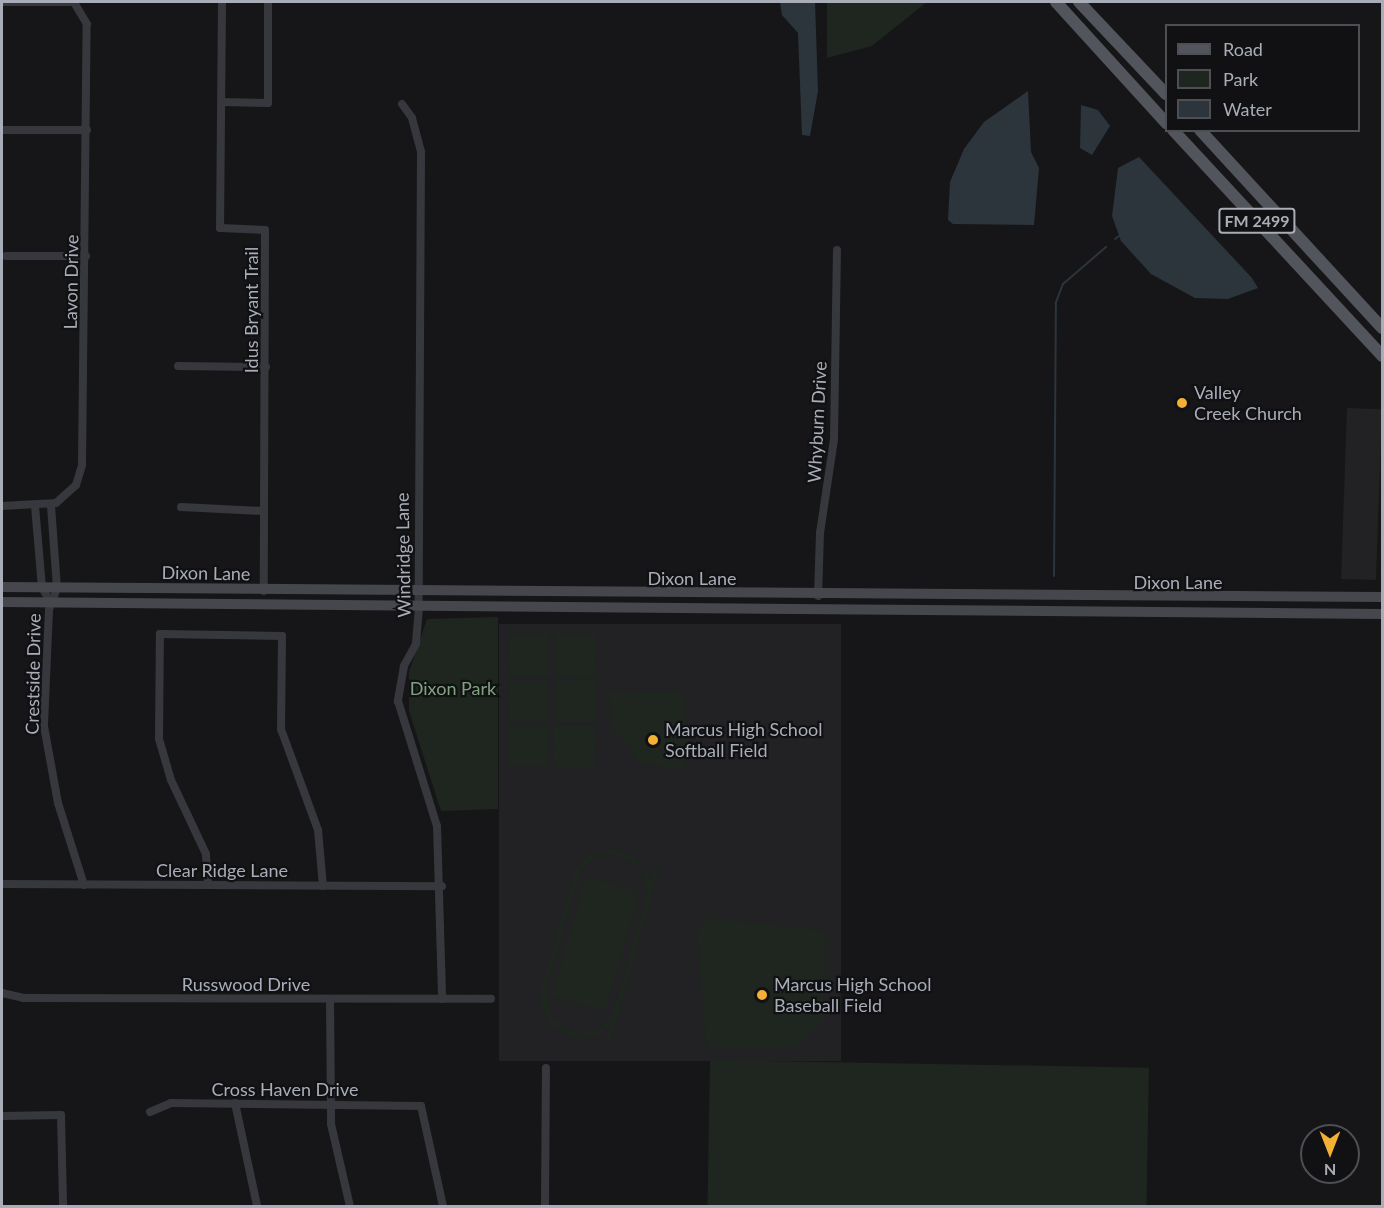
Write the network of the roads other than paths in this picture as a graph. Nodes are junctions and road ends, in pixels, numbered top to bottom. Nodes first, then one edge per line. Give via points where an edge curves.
1 (2, 2) edge
2 (74, 2) edge
3 (222, 2) edge
4 (268, 2) edge
5 (1056, 2) edge
6 (1079, 2) edge
7 (1165, 94) edge
8 (1165, 98) edge
9 (222, 102) junction
10 (402, 104) dead end
11 (1154, 109) junction
12 (1165, 121) edge
13 (2, 130) edge
14 (87, 130) junction
15 (1175, 132) edge
16 (1202, 132) edge
17 (837, 250) dead end
18 (6, 256) dead end
19 (86, 256) junction
20 (1383, 328) edge
21 (1383, 356) edge
22 (178, 366) dead end
23 (266, 367) junction
24 (2, 506) edge
25 (35, 506) junction
26 (51, 506) junction
27 (181, 507) dead end
28 (264, 511) junction
29 (2, 587) edge
30 (42, 587) junction
31 (57, 588) junction
32 (264, 591) junction
33 (416, 593) junction
34 (818, 596) junction
35 (963, 597) junction
36 (1383, 597) edge
37 (1223, 599) junction
38 (2, 602) edge
39 (50, 602) junction
40 (419, 608) junction
41 (963, 610) junction
42 (1225, 613) junction
43 (1383, 614) edge
44 (2, 884) edge
45 (84, 885) junction
46 (208, 885) junction
47 (323, 886) junction
48 (442, 886) junction
49 (2, 889) edge
50 (2, 993) edge
51 (330, 999) junction
52 (442, 999) junction
53 (491, 999) dead end
54 (546, 1068) dead end
55 (236, 1103) junction
56 (330, 1103) junction
57 (150, 1112) dead end
58 (2, 1116) edge
59 (63, 1206) edge
60 (257, 1206) edge
61 (350, 1206) edge
62 (443, 1206) edge
63 (545, 1206) edge

1 - 2 street
2 - 14 street, Lavon Drive via 87,24
3 - 9 street, Idus Bryant Trail
4 - 9 street via 268,103
5 - 11 main road
6 - 7 main road
8 - 11 main road
9 - 23 street, Idus Bryant Trail via 220,228 265,230
10 - 33 street, Windridge Lane via 412,118 421,152
11 - 12 main road
13 - 14 street
14 - 19 street, Lavon Drive
15 - 21 main road, FM 2499
16 - 20 main road, FM 2499
17 - 34 street, Whyburn Drive via 834,439 820,533
18 - 19 street
19 - 26 street, Lavon Drive via 82,465 76,485
22 - 23 street
23 - 28 street, Idus Bryant Trail
24 - 25 street
25 - 26 street
25 - 30 street
26 - 31 street
27 - 28 street
28 - 32 street, Idus Bryant Trail
29 - 30 main road, Dixon Lane
30 - 31 main road, Dixon Lane
30 - 39 street
31 - 32 main road, Dixon Lane
31 - 39 street
32 - 33 main road, Dixon Lane
33 - 34 main road, Dixon Lane
33 - 40 street, Windridge Lane
34 - 35 main road, Dixon Lane
35 - 37 main road, Dixon Lane
35 - 41 main road
36 - 37 main road, Dixon Lane
37 - 42 main road
38 - 39 main road, Dixon Lane
39 - 40 main road, Dixon Lane
39 - 45 street, Crestside Drive via 44,726 58,803 77,849
40 - 41 main road, Dixon Lane
40 - 48 street, Windridge Lane via 416,644 404,666 398,701 431,798
41 - 42 main road, Dixon Lane
42 - 43 main road, Dixon Lane
44 - 45 street, Clear Ridge Lane
44 - 49 street
45 - 46 street, Clear Ridge Lane
46 - 47 street, Clear Ridge Lane
46 - 47 street via 206,854 171,780 159,739 160,634 282,636 281,729 318,830
47 - 48 street, Clear Ridge Lane
48 - 52 street, Windridge Lane
50 - 51 street, Russwood Drive via 23,998
51 - 52 street, Russwood Drive
51 - 56 street
52 - 53 street, Russwood Drive
54 - 63 street
55 - 56 street, Cross Haven Drive
55 - 57 street, Cross Haven Drive via 171,1103
55 - 60 street
56 - 61 street
56 - 62 street, Cross Haven Drive via 421,1106
58 - 59 street via 61,1115

